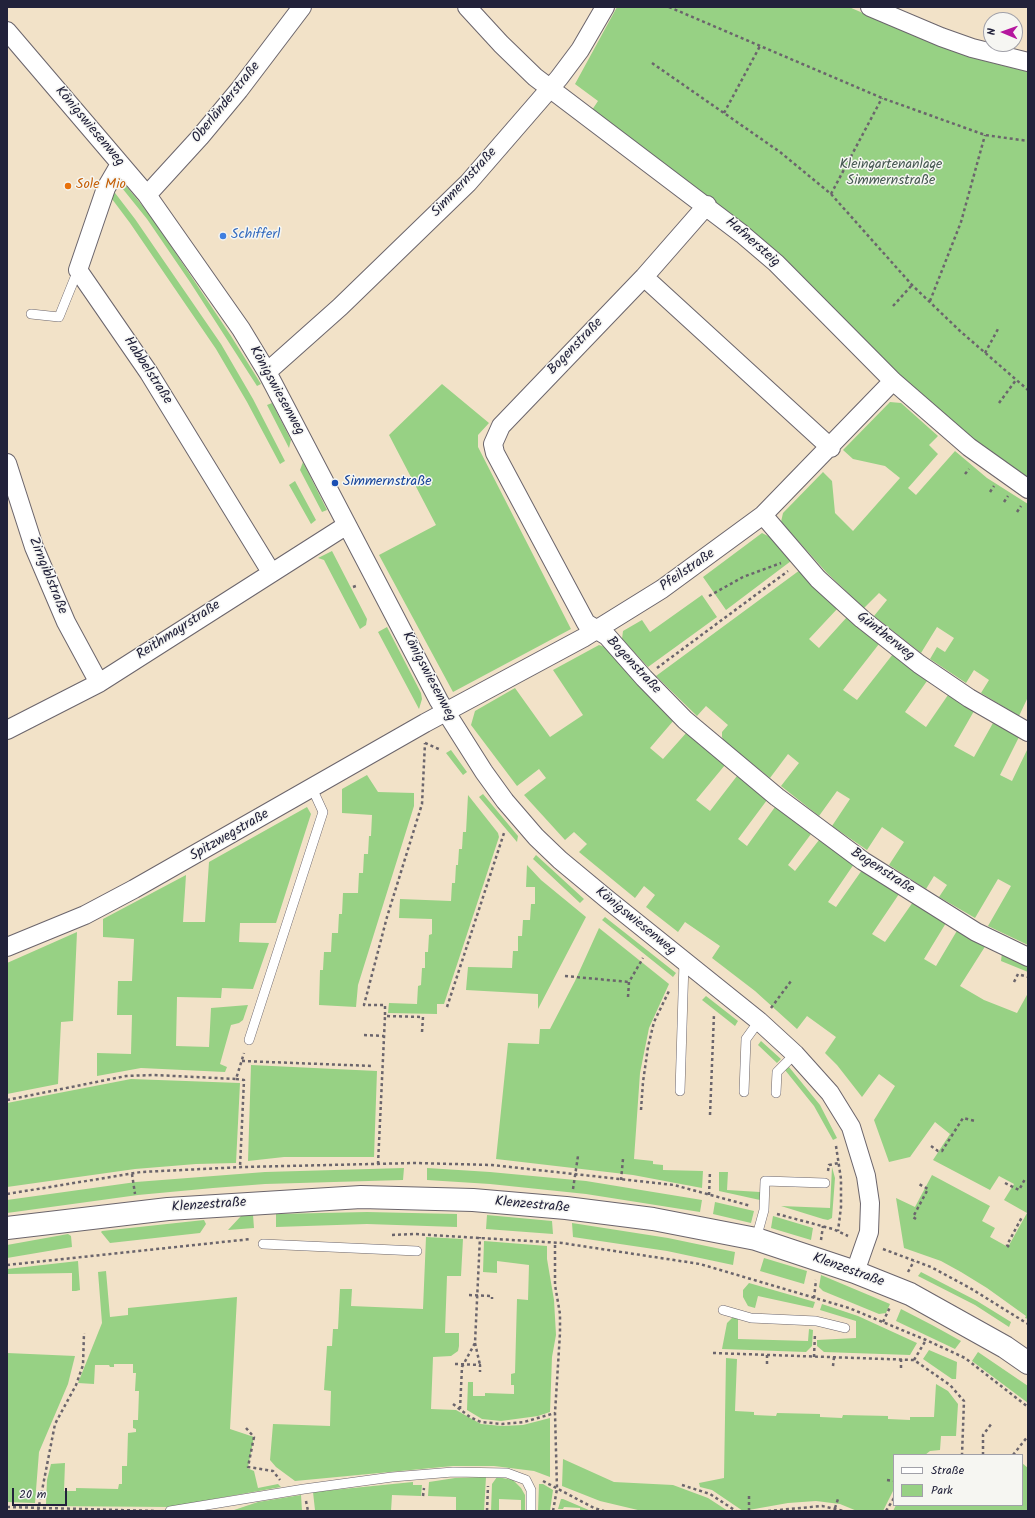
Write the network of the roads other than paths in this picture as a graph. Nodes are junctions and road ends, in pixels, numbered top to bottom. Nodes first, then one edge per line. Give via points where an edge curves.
1 (302, 7) edge
2 (467, 7) edge
3 (605, 7) edge
4 (870, 7) edge
5 (903, 14) edge
6 (7, 31) edge
7 (1028, 62) edge
8 (549, 90) junction
9 (120, 164) junction
10 (147, 195) junction
11 (707, 205) junction
12 (78, 270) junction
13 (644, 277) junction
14 (31, 314) dead end
15 (268, 372) junction
16 (893, 381) junction
17 (831, 448) junction
18 (7, 463) edge
19 (1028, 489) edge
20 (764, 515) junction
21 (347, 525) junction
22 (272, 572) junction
23 (597, 629) junction
24 (99, 683) junction
25 (446, 713) junction
26 (7, 730) edge
27 (1028, 732) edge
28 (312, 788) junction
29 (7, 947) edge
30 (1028, 957) edge
31 (684, 962) junction
32 (764, 1016) junction
33 (249, 1040) road end
34 (796, 1054) junction
35 (680, 1091) dead end
36 (744, 1092) dead end
37 (776, 1093) dead end
38 (825, 1184) dead end
39 (7, 1228) edge
40 (756, 1239) junction
41 (260, 1242) road end
42 (417, 1251) dead end
43 (855, 1272) junction
44 (724, 1310) dead end
45 (845, 1328) dead end
46 (1028, 1362) edge
47 (170, 1511) edge
48 (531, 1511) edge

1 - 10 street, Oberländerstraße via 239,90
2 - 8 street, Hafnersteig
3 - 8 street, Simmernstraße via 580,50
4 - 5 street
5 - 7 street via 972,48
6 - 9 street, Königswiesenweg
8 - 11 street, Hafnersteig
8 - 15 street, Simmernstraße via 468,183 340,307
9 - 10 street, Königswiesenweg
9 - 12 street via 106,188
10 - 15 street, Königswiesenweg
11 - 13 street, Bogenstraße
11 - 16 street, Hafnersteig via 776,263
12 - 14 lane via 59,317
12 - 22 street, Habbelstraße via 149,373
13 - 17 street
13 - 23 street, Bogenstraße via 501,426 493,444 495,453 586,623
15 - 21 street, Königswiesenweg
16 - 17 street, Pfeilstraße
16 - 19 street, Hafnersteig via 969,447
17 - 20 street, Pfeilstraße
18 - 24 street, Zirngiblstraße via 34,547 57,602
20 - 23 street, Pfeilstraße via 668,585
20 - 27 street, Güntherweg via 818,579 847,607 891,643 974,701
21 - 22 street, Reithmayrstraße
21 - 25 street, Königswiesenweg
22 - 24 street, Reithmayrstraße
23 - 25 street, Pfeilstraße
23 - 30 street, Bogenstraße via 607,636 644,678 698,732 820,830 927,902 989,939
24 - 26 street, Reithmayrstraße
25 - 28 street, Spitzwegstraße
25 - 31 street, Königswiesenweg via 484,772 536,837 607,900
28 - 29 street, Spitzwegstraße via 85,915
28 - 33 lane via 323,812
31 - 32 street, Königswiesenweg
31 - 35 lane
32 - 34 street, Königswiesenweg
32 - 36 lane via 746,1039
34 - 37 lane via 777,1072
34 - 43 street, Königswiesenweg via 842,1111 856,1140 866,1176 870,1203 869,1232
38 - 40 lane via 765,1181 764,1210
39 - 40 street, Klenzestraße via 168,1209 368,1198 473,1200 566,1208 653,1219
40 - 43 street, Klenzestraße
41 - 42 lane
43 - 46 street, Klenzestraße via 910,1294
44 - 45 lane via 751,1318 816,1321
47 - 48 lane via 289,1491 392,1477 453,1472 507,1473 526,1480 531,1490

